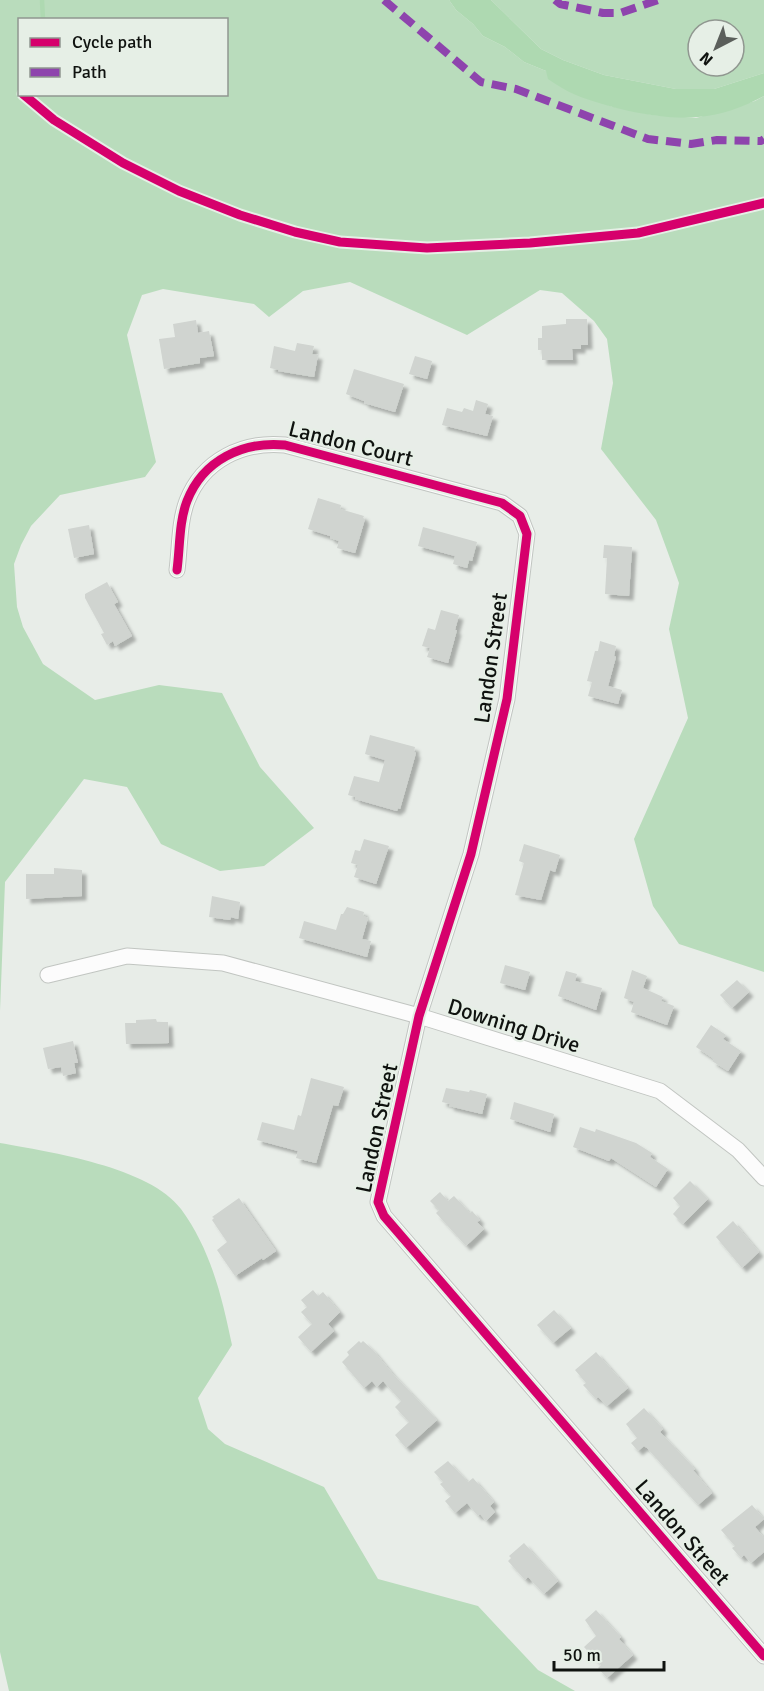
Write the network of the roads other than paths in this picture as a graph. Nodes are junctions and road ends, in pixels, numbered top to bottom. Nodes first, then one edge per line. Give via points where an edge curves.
1 (520, 516) joint
2 (177, 570) dead end
3 (48, 975) dead end
4 (419, 1016) junction
5 (764, 1178) edge
6 (764, 1656) edge

1 - 2 street, Landon Court via 502,503 285,445 257,444 219,459 192,490 183,515
1 - 4 street, Landon Street via 527,534 507,699 471,854
3 - 4 street, Downing Drive via 127,956 223,963
4 - 5 street, Downing Drive via 660,1091 738,1150
4 - 6 street, Landon Street via 378,1202 384,1216

